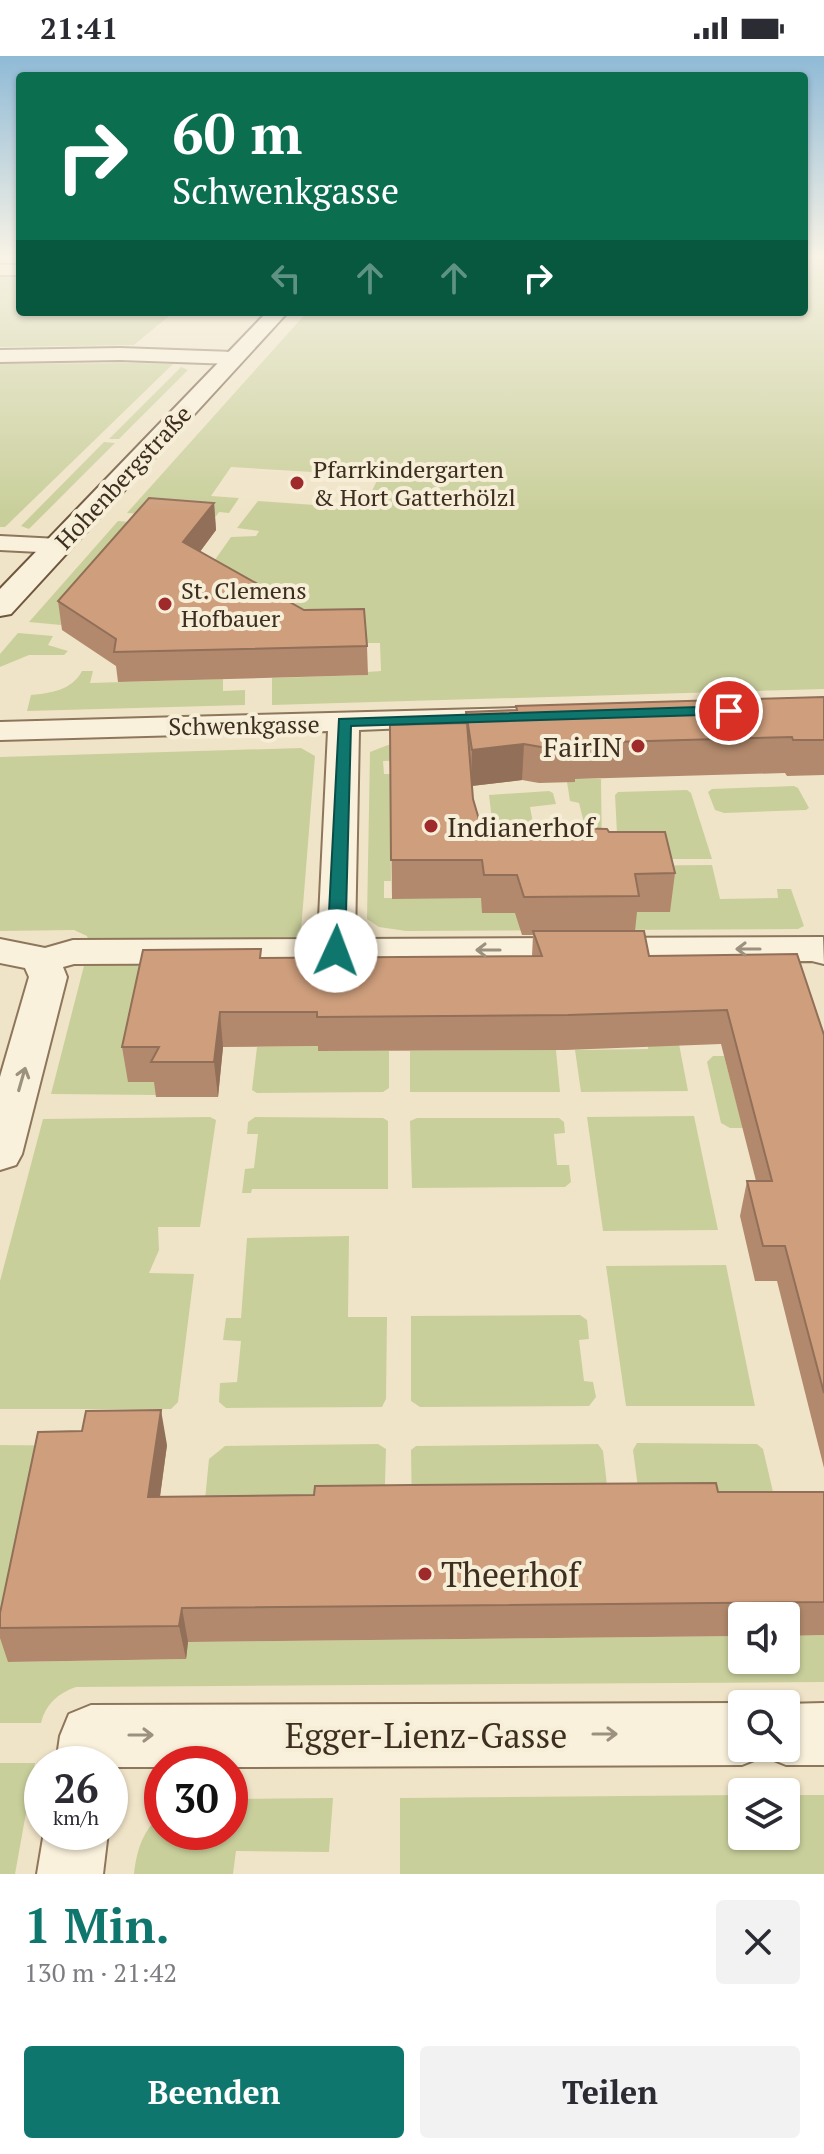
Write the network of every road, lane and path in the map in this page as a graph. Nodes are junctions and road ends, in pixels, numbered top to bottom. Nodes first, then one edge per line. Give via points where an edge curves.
1 (248, 343) edge
2 (0, 356) edge
3 (233, 358) junction
4 (0, 543) edge
5 (59, 546) junction
6 (0, 607) edge
7 (539, 716) edge
8 (344, 722) junction
9 (0, 731) edge
10 (0, 951) edge
11 (336, 951) junction
12 (824, 952) edge
13 (41, 961) junction
14 (0, 1154) edge
15 (728, 1734) edge
16 (800, 1734) edge
17 (824, 1734) edge
18 (90, 1746) edge
19 (73, 1850) edge
20 (70, 1874) edge

1 - 3 street, Hohenbergstraße
2 - 3 street
3 - 5 street, Hohenbergstraße
4 - 5 street
5 - 6 street, Hohenbergstraße
7 - 8 street, Schwenkgasse
8 - 9 street, Schwenkgasse
8 - 11 street
10 - 13 street
12 -> 11 street
11 - 13 street via 73,952
14 -> 13 street via 44,1002 48,977
18 -> 15 street, Egger-Lienz-Gasse via 91,1736
16 - 17 street
19 - 20 street

